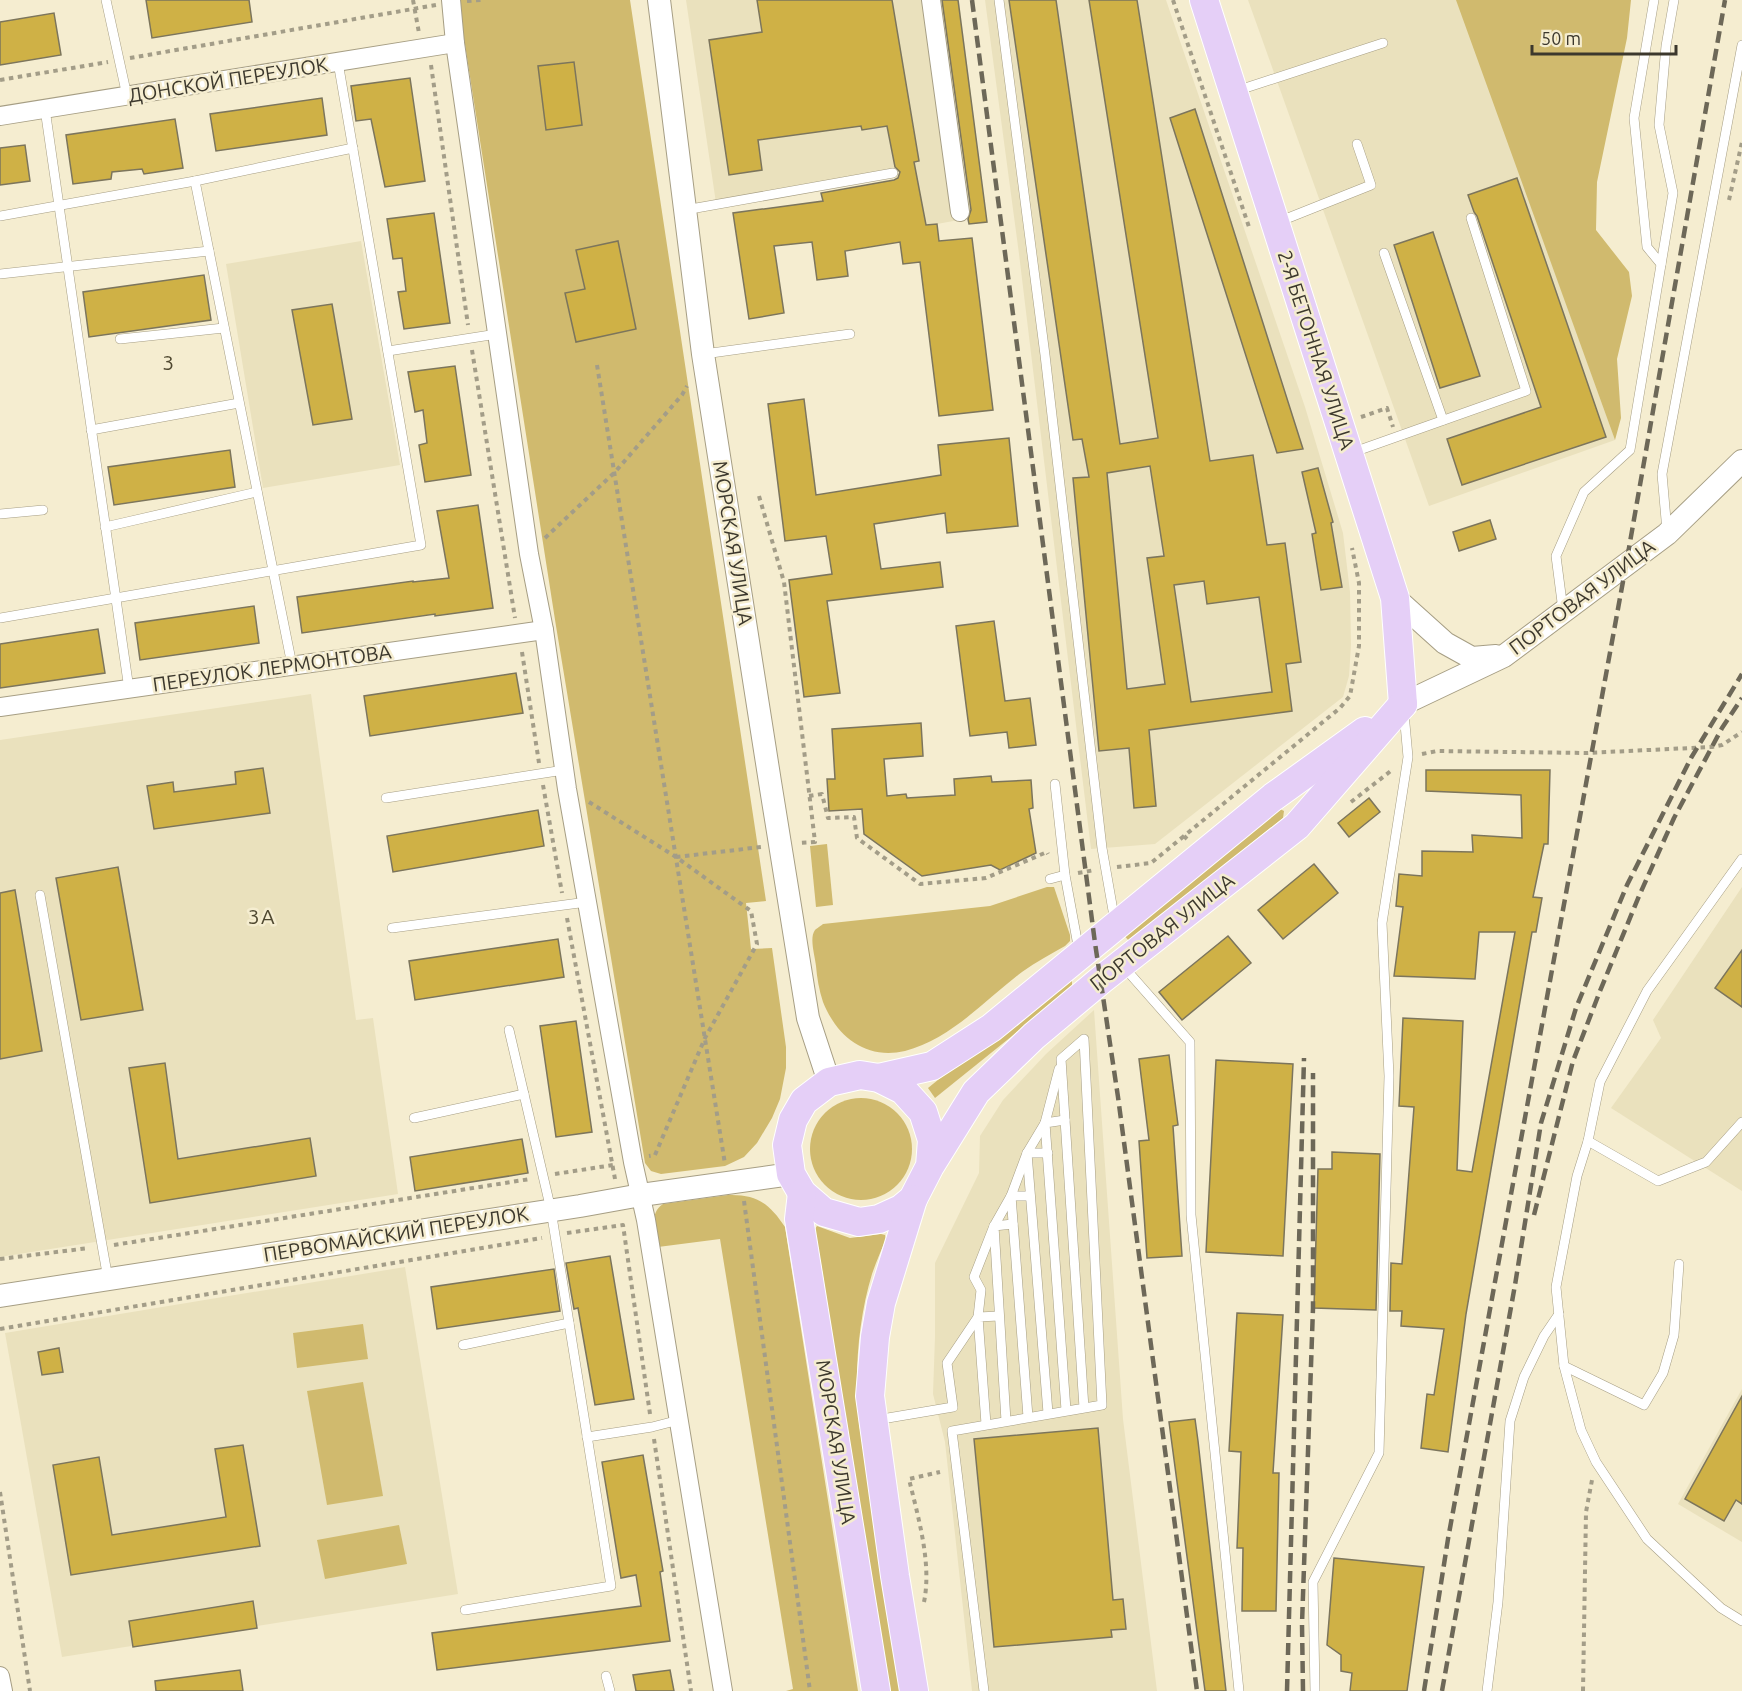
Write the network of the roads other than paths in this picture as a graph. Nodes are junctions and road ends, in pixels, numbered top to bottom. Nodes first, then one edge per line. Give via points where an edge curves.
1 (106, 0) edge
2 (659, 0) edge
3 (932, 0) edge
4 (999, 0) edge
5 (1204, 0) edge
6 (1654, 0) edge
7 (1674, 0) edge
8 (451, 2) edge
9 (455, 43) junction
10 (1383, 43) dead end
11 (1742, 45) edge
12 (338, 62) junction
13 (1234, 92) junction
14 (127, 96) junction
15 (45, 109) junction
16 (0, 117) edge
17 (1357, 144) dead end
18 (353, 148) junction
19 (893, 173) dead end
20 (195, 181) junction
21 (58, 205) junction
22 (685, 210) junction
23 (960, 212) dead end
24 (0, 216) edge
25 (1471, 218) dead end
26 (1264, 231) junction
27 (209, 251) junction
28 (1384, 254) dead end
29 (1661, 264) junction
30 (68, 267) junction
31 (0, 274) edge
32 (224, 328) junction
33 (497, 334) junction
34 (850, 334) dead end
35 (120, 339) dead end
36 (388, 351) junction
37 (703, 354) junction
38 (239, 403) junction
39 (1443, 420) junction
40 (91, 430) junction
41 (1349, 454) junction
42 (1742, 461) edge
43 (257, 492) junction
44 (44, 510) dead end
45 (0, 514) edge
46 (105, 527) junction
47 (1667, 534) junction
48 (273, 571) junction
49 (116, 598) junction
50 (1395, 598) junction
51 (1563, 611) junction
52 (0, 618) edge
53 (544, 630) junction
54 (1504, 656) junction
55 (292, 665) junction
56 (129, 689) junction
57 (1403, 704) junction
58 (0, 707) edge
59 (564, 770) junction
60 (1055, 784) dead end
61 (1273, 797) junction
62 (386, 798) dead end
63 (1297, 826) junction
64 (1742, 859) edge
65 (1065, 876) junction
66 (1050, 879) dead end
67 (40, 895) dead end
68 (587, 902) junction
69 (1116, 927) junction
70 (392, 928) dead end
71 (1080, 957) junction
72 (1121, 964) junction
73 (509, 1030) dead end
74 (1061, 1059) junction
75 (879, 1078) junction
76 (829, 1082) junction
77 (524, 1094) junction
78 (414, 1118) dead end
79 (1065, 1120) junction
80 (1742, 1122) edge
81 (1046, 1123) junction
82 (1588, 1141) junction
83 (1048, 1153) junction
84 (1027, 1154) junction
85 (930, 1166) junction
86 (797, 1183) junction
87 (641, 1195) junction
88 (1011, 1196) junction
89 (1030, 1196) junction
90 (913, 1199) junction
91 (551, 1210) junction
92 (1013, 1224) junction
93 (994, 1226) junction
94 (1679, 1264) dead end
95 (108, 1279) junction
96 (0, 1296) edge
97 (1559, 1314) junction
98 (999, 1316) junction
99 (978, 1317) junction
100 (569, 1323) junction
101 (464, 1345) dead end
102 (1564, 1366) junction
103 (1084, 1408) junction
104 (1066, 1410) junction
105 (1048, 1413) junction
106 (1028, 1417) junction
107 (679, 1420) junction
108 (874, 1420) junction
109 (1006, 1421) junction
110 (986, 1424) junction
111 (587, 1437) junction
112 (465, 1610) dead end
113 (1742, 1621) edge
114 (0, 1676) edge
115 (606, 1676) dead end
116 (3, 1691) edge
117 (610, 1691) edge
118 (723, 1691) edge
119 (876, 1691) edge
120 (914, 1691) edge
121 (984, 1691) edge
122 (1239, 1691) edge
123 (1315, 1691) edge
124 (1487, 1691) edge

1 - 14 lane
2 - 22 street, МОРСКАЯ УЛИЦА
3 - 23 street
4 - 69 lane via 1105,869
5 - 13 main road, 2-Я БЕТОННАЯ УЛИЦА
6 - 29 lane via 1634,118 1647,247
7 - 29 lane via 1659,125 1673,193
8 - 9 street
9 - 12 street, ДОНСКОЙ ПЕРЕУЛОК
9 - 33 street
10 - 13 lane
11 - 47 lane via 1662,474
12 - 14 street, ДОНСКОЙ ПЕРЕУЛОК
12 - 18 lane
13 - 26 main road, 2-Я БЕТОННАЯ УЛИЦА
14 - 15 street, ДОНСКОЙ ПЕРЕУЛОК
15 - 16 street, ДОНСКОЙ ПЕРЕУЛОК
15 - 21 lane
17 - 26 lane via 1371,185
18 - 20 lane
18 - 36 lane
19 - 22 lane
20 - 21 lane
20 - 27 lane
21 - 24 lane
21 - 30 lane
22 - 37 street, МОРСКАЯ УЛИЦА
25 - 39 lane via 1526,391
26 - 41 main road, 2-Я БЕТОННАЯ УЛИЦА
27 - 30 lane
27 - 32 lane
28 - 39 lane
29 - 51 lane via 1630,450 1584,492 1556,556
30 - 31 lane
30 - 40 lane
32 - 35 lane
32 - 38 lane
33 - 36 lane
33 - 53 street
34 - 37 lane
36 - 48 lane via 421,545
37 - 76 street, МОРСКАЯ УЛИЦА via 808,1018
38 - 40 lane
38 - 43 lane
39 - 41 lane
40 - 46 lane
41 - 50 main road, 2-Я БЕТОННАЯ УЛИЦА
42 - 47 street, ПОРТОВАЯ УЛИЦА
43 - 46 lane
43 - 48 lane
44 - 45 lane
46 - 49 lane
47 - 51 street, ПОРТОВАЯ УЛИЦА
48 - 49 lane
48 - 55 lane
49 - 52 lane
49 - 56 lane
50 - 54 street via 1445,643 1472,658
50 - 57 main road, 2-Я БЕТОННАЯ УЛИЦА
51 - 54 street, ПОРТОВАЯ УЛИЦА
53 - 55 street, ПЕРЕУЛОК ЛЕРМОНТОВА
53 - 59 street
54 - 57 street, ПОРТОВАЯ УЛИЦА
55 - 56 street, ПЕРЕУЛОК ЛЕРМОНТОВА
56 - 58 street, ПЕРЕУЛОК ЛЕРМОНТОВА
57 - 61 main road, ПОРТОВАЯ УЛИЦА
57 - 63 main road, ПОРТОВАЯ УЛИЦА
57 - 123 lane via 1408,757 1382,923 1389,1076 1379,1453 1313,1582
59 - 62 lane
59 - 68 street
60 - 65 lane
61 - 63 main road via 1287,801 1295,810
61 - 69 main road, ПОРТОВАЯ УЛИЦА via 1193,846
63 - 72 main road, ПОРТОВАЯ УЛИЦА
64 - 82 lane via 1647,991 1600,1082
65 - 66 lane
65 - 71 lane
67 - 95 lane
68 - 70 lane
68 - 87 street
69 - 71 main road, ПОРТОВАЯ УЛИЦА
71 - 75 main road, ПОРТОВАЯ УЛИЦА via 991,1028 932,1066
72 - 85 main road, ПОРТОВАЯ УЛИЦА via 1034,1036 976,1092
72 - 122 lane via 1190,1042 1191,1215
73 - 77 lane
74 - 79 lane
74 - 81 lane
74 - 103 lane via 1084,1039 1102,1405
75 - 76 main road via 860,1075
75 - 85 main road via 903,1090 923,1112 932,1140
76 - 86 main road via 804,1101 793,1120 787,1145
77 - 78 lane
77 - 91 lane
79 - 81 lane
79 - 103 lane
80 - 82 lane via 1706,1162 1658,1181
81 - 83 lane
81 - 84 lane
82 - 97 lane via 1577,1176 1556,1287
83 - 84 lane
83 - 104 lane
84 - 88 lane
84 - 89 lane
85 - 90 main road
86 - 87 street, ПЕРВОМАЙСКИЙ ПЕРЕУЛОК
86 - 90 main road via 824,1212 859,1222 879,1219
86 - 119 main road, МОРСКАЯ УЛИЦА
87 - 91 street, ПЕРВОМАЙСКИЙ ПЕРЕУЛОК
87 - 107 street
88 - 89 lane
88 - 92 lane
88 - 93 lane
89 - 105 lane
90 - 108 main road, МОРСКАЯ УЛИЦА via 881,1303 875,1337 870,1396
91 - 95 street, ПЕРВОМАЙСКИЙ ПЕРЕУЛОК
91 - 100 lane
92 - 93 lane
92 - 106 lane
93 - 98 lane
93 - 99 lane via 974,1277 981,1290
94 - 102 lane via 1674,1335 1663,1373 1644,1405
95 - 96 street, ПЕРВОМАЙСКИЙ ПЕРЕУЛОК
97 - 102 lane
97 - 124 lane via 1524,1377 1510,1421 1498,1602
98 - 99 lane
98 - 109 lane
99 - 108 lane via 947,1363 953,1407
99 - 110 lane
100 - 101 lane
100 - 111 lane
102 - 113 lane via 1581,1430 1596,1462 1647,1539 1721,1608
103 - 104 lane
104 - 105 lane
105 - 106 lane
106 - 109 lane
107 - 111 lane
107 - 118 street
108 - 120 main road, МОРСКАЯ УЛИЦА
109 - 110 lane
110 - 121 lane via 952,1431
111 - 112 lane via 611,1586
114 - 116 street
115 - 117 lane

